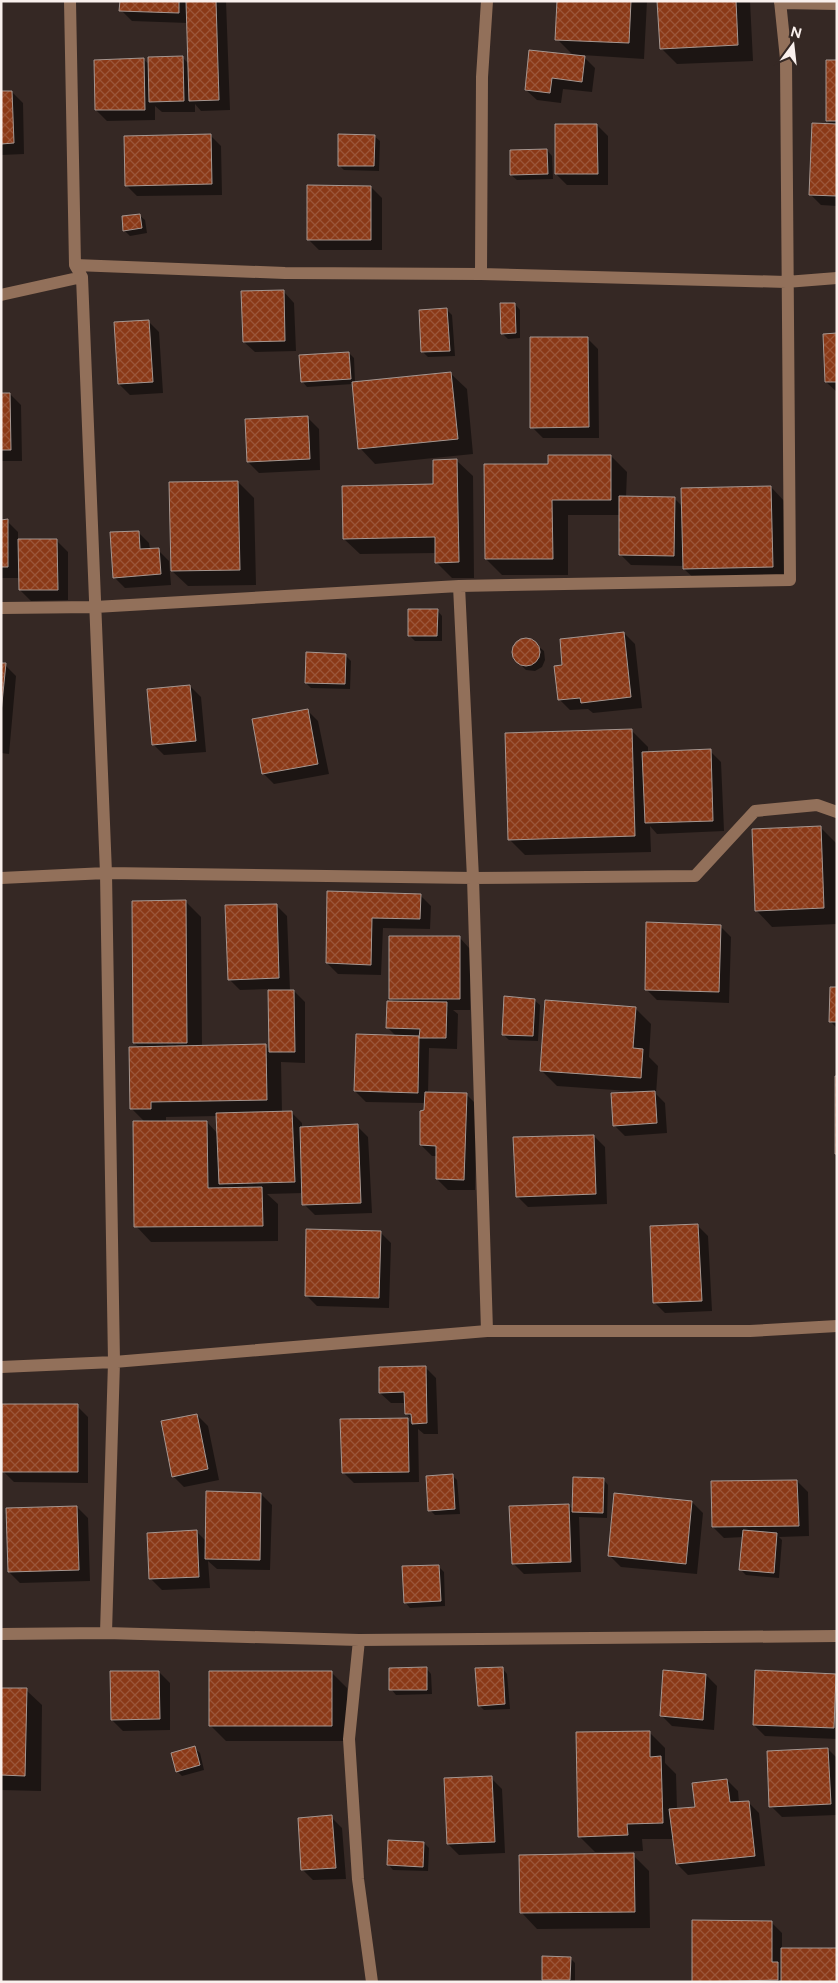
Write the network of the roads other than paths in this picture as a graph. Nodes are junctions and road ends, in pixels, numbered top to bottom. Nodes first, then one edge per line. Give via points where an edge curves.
1 (70, 1) edge
2 (488, 1) edge
3 (780, 2) edge
4 (837, 4) edge
5 (75, 265) junction
6 (481, 274) junction
7 (82, 277) junction
8 (837, 278) edge
9 (786, 282) junction
10 (1, 295) edge
11 (459, 586) junction
12 (95, 607) junction
13 (1, 608) edge
14 (837, 812) edge
15 (106, 873) junction
16 (1, 878) edge
17 (473, 878) junction
18 (837, 1326) edge
19 (487, 1331) junction
20 (114, 1362) junction
21 (1, 1367) edge
22 (1, 1634) edge
23 (106, 1634) junction
24 (837, 1636) edge
25 (359, 1640) junction
26 (372, 1982) edge

1 - 5 street
2 - 6 street via 482,77
3 - 4 street
3 - 9 street via 786,59
5 - 6 street via 285,273
5 - 7 street
6 - 9 street
7 - 10 street
7 - 12 street
8 - 9 street
9 - 11 street via 790,580
11 - 12 street
11 - 17 street
12 - 13 street
12 - 15 street
14 - 17 street via 817,805 755,810 696,876
15 - 16 street
15 - 17 street
15 - 20 street
17 - 19 street
18 - 19 street via 750,1331
19 - 20 street
20 - 21 street
20 - 23 street
22 - 23 street
23 - 25 street
24 - 25 street
25 - 26 street via 349,1739 358,1879

